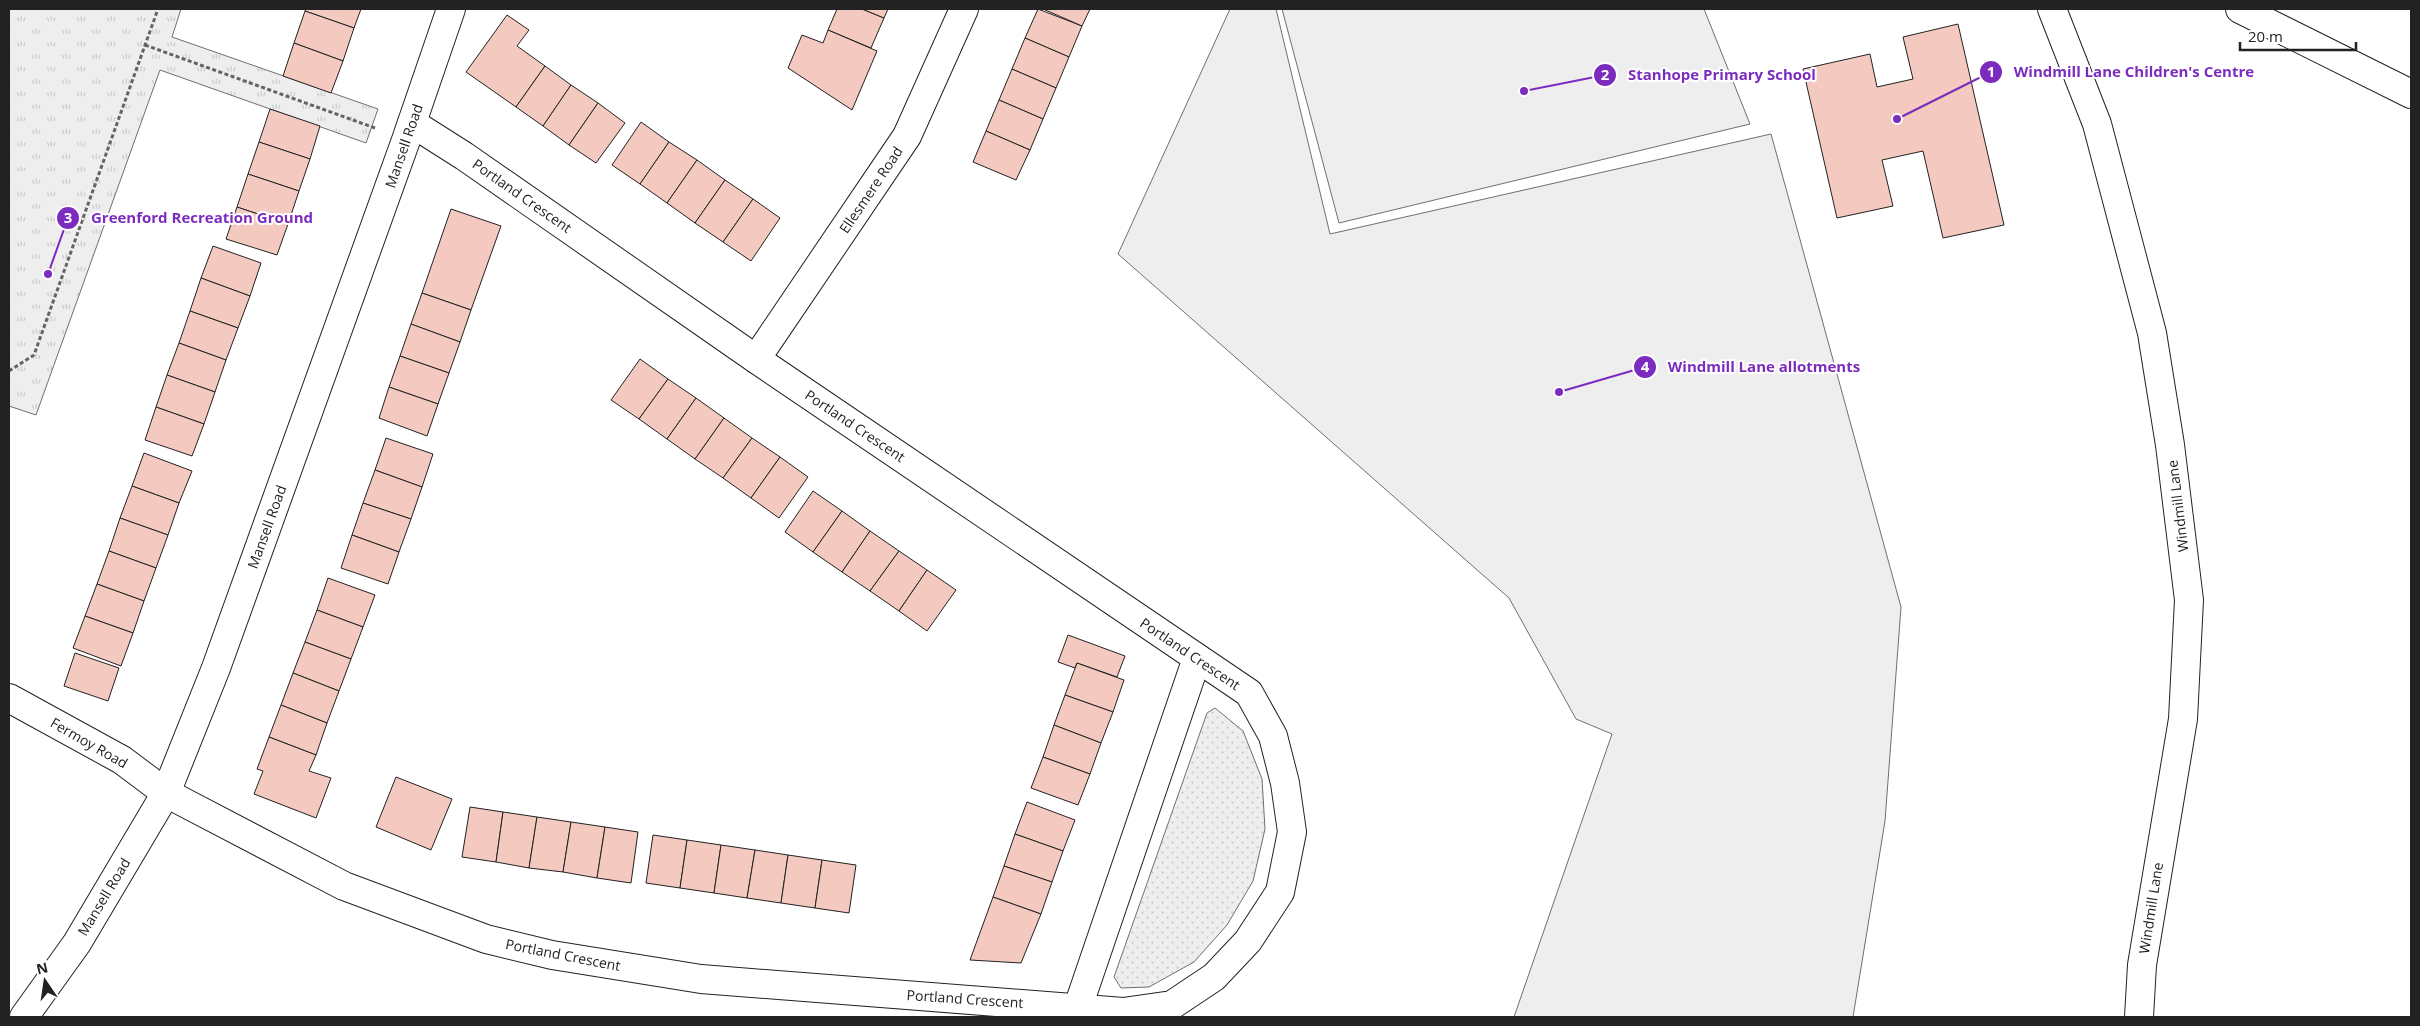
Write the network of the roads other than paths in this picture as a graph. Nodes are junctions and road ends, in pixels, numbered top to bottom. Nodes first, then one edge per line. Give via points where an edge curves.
1 (451, 9) edge
2 (964, 9) edge
3 (2240, 9) edge
4 (2059, 11) edge
5 (2411, 94) edge
6 (409, 131) junction
7 (756, 359) junction
8 (1197, 658) junction
9 (9, 698) edge
10 (166, 793) junction
11 (1078, 1008) junction
12 (24, 1017) edge
13 (2139, 1017) edge

1 - 6 street, Mansell Road
2 - 7 street, Ellesmere Road via 907,136
3 - 5 street
4 - 13 street, Windmill Lane via 2097,124 2152,333 2189,600 2183,719 2142,965
6 - 7 street, Portland Crescent via 464,156
6 - 10 street, Mansell Road via 216,668
7 - 8 street, Portland Crescent
8 - 11 street
8 - 11 street, Portland Crescent via 1249,693 1273,736 1292,832 1280,892 1248,941 1214,977 1172,1005 1123,1012
9 - 10 street, Fermoy Road via 122,760
10 - 11 street, Portland Crescent via 344,886 486,939 552,955 701,979
10 - 12 street, Mansell Road via 77,943

